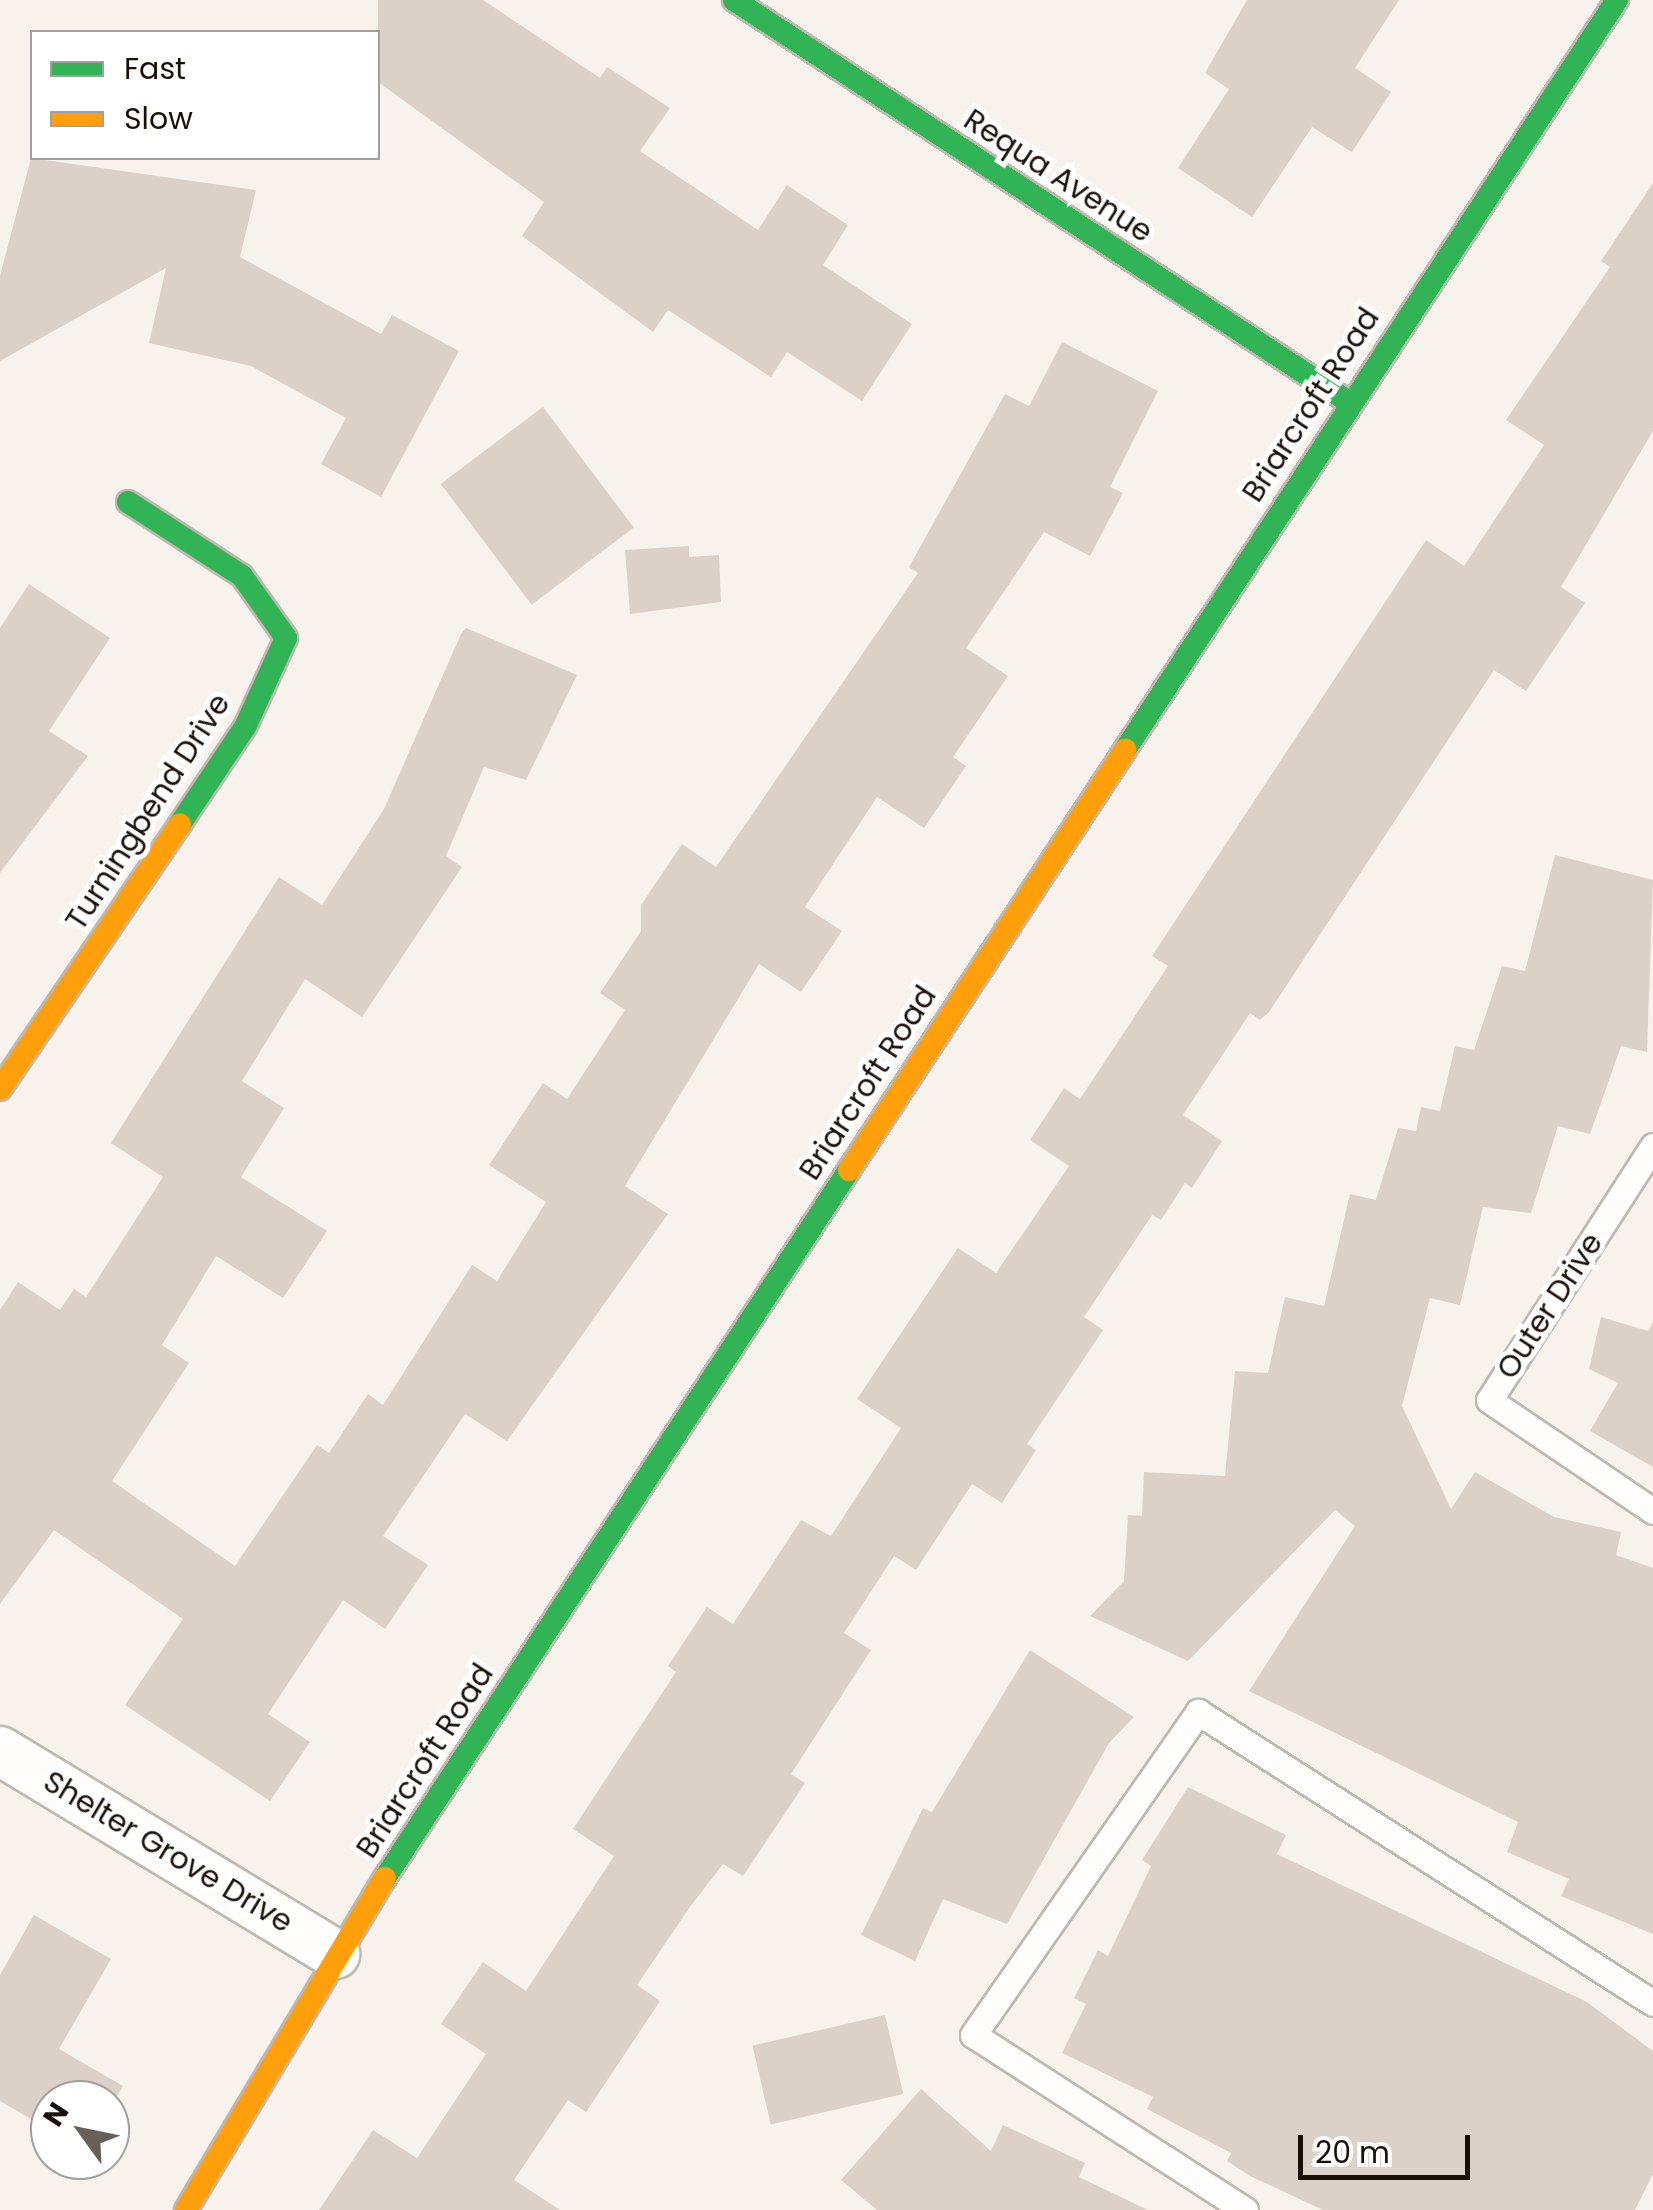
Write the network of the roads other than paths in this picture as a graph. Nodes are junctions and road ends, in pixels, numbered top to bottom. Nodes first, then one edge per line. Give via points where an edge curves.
1 (734, 0) edge
2 (1617, 0) edge
3 (1349, 402) junction
4 (128, 502) dead end
5 (0, 1088) edge
6 (1653, 1146) edge
7 (1653, 1511) edge
8 (0, 1750) edge
9 (335, 1954) junction
10 (1653, 2004) edge
11 (186, 2210) edge
12 (1245, 2210) edge

1 - 3 street, Requa Avenue
2 - 3 street, Briarcroft Road
3 - 9 street, Briarcroft Road
4 - 5 street, Turningbend Drive via 242,576 286,638 245,727
6 - 7 lane, Outer Drive via 1489,1400
8 - 9 street, Shelter Grove Drive
9 - 11 street, Briarcroft Road
10 - 12 lane via 1198,1712 972,2035

